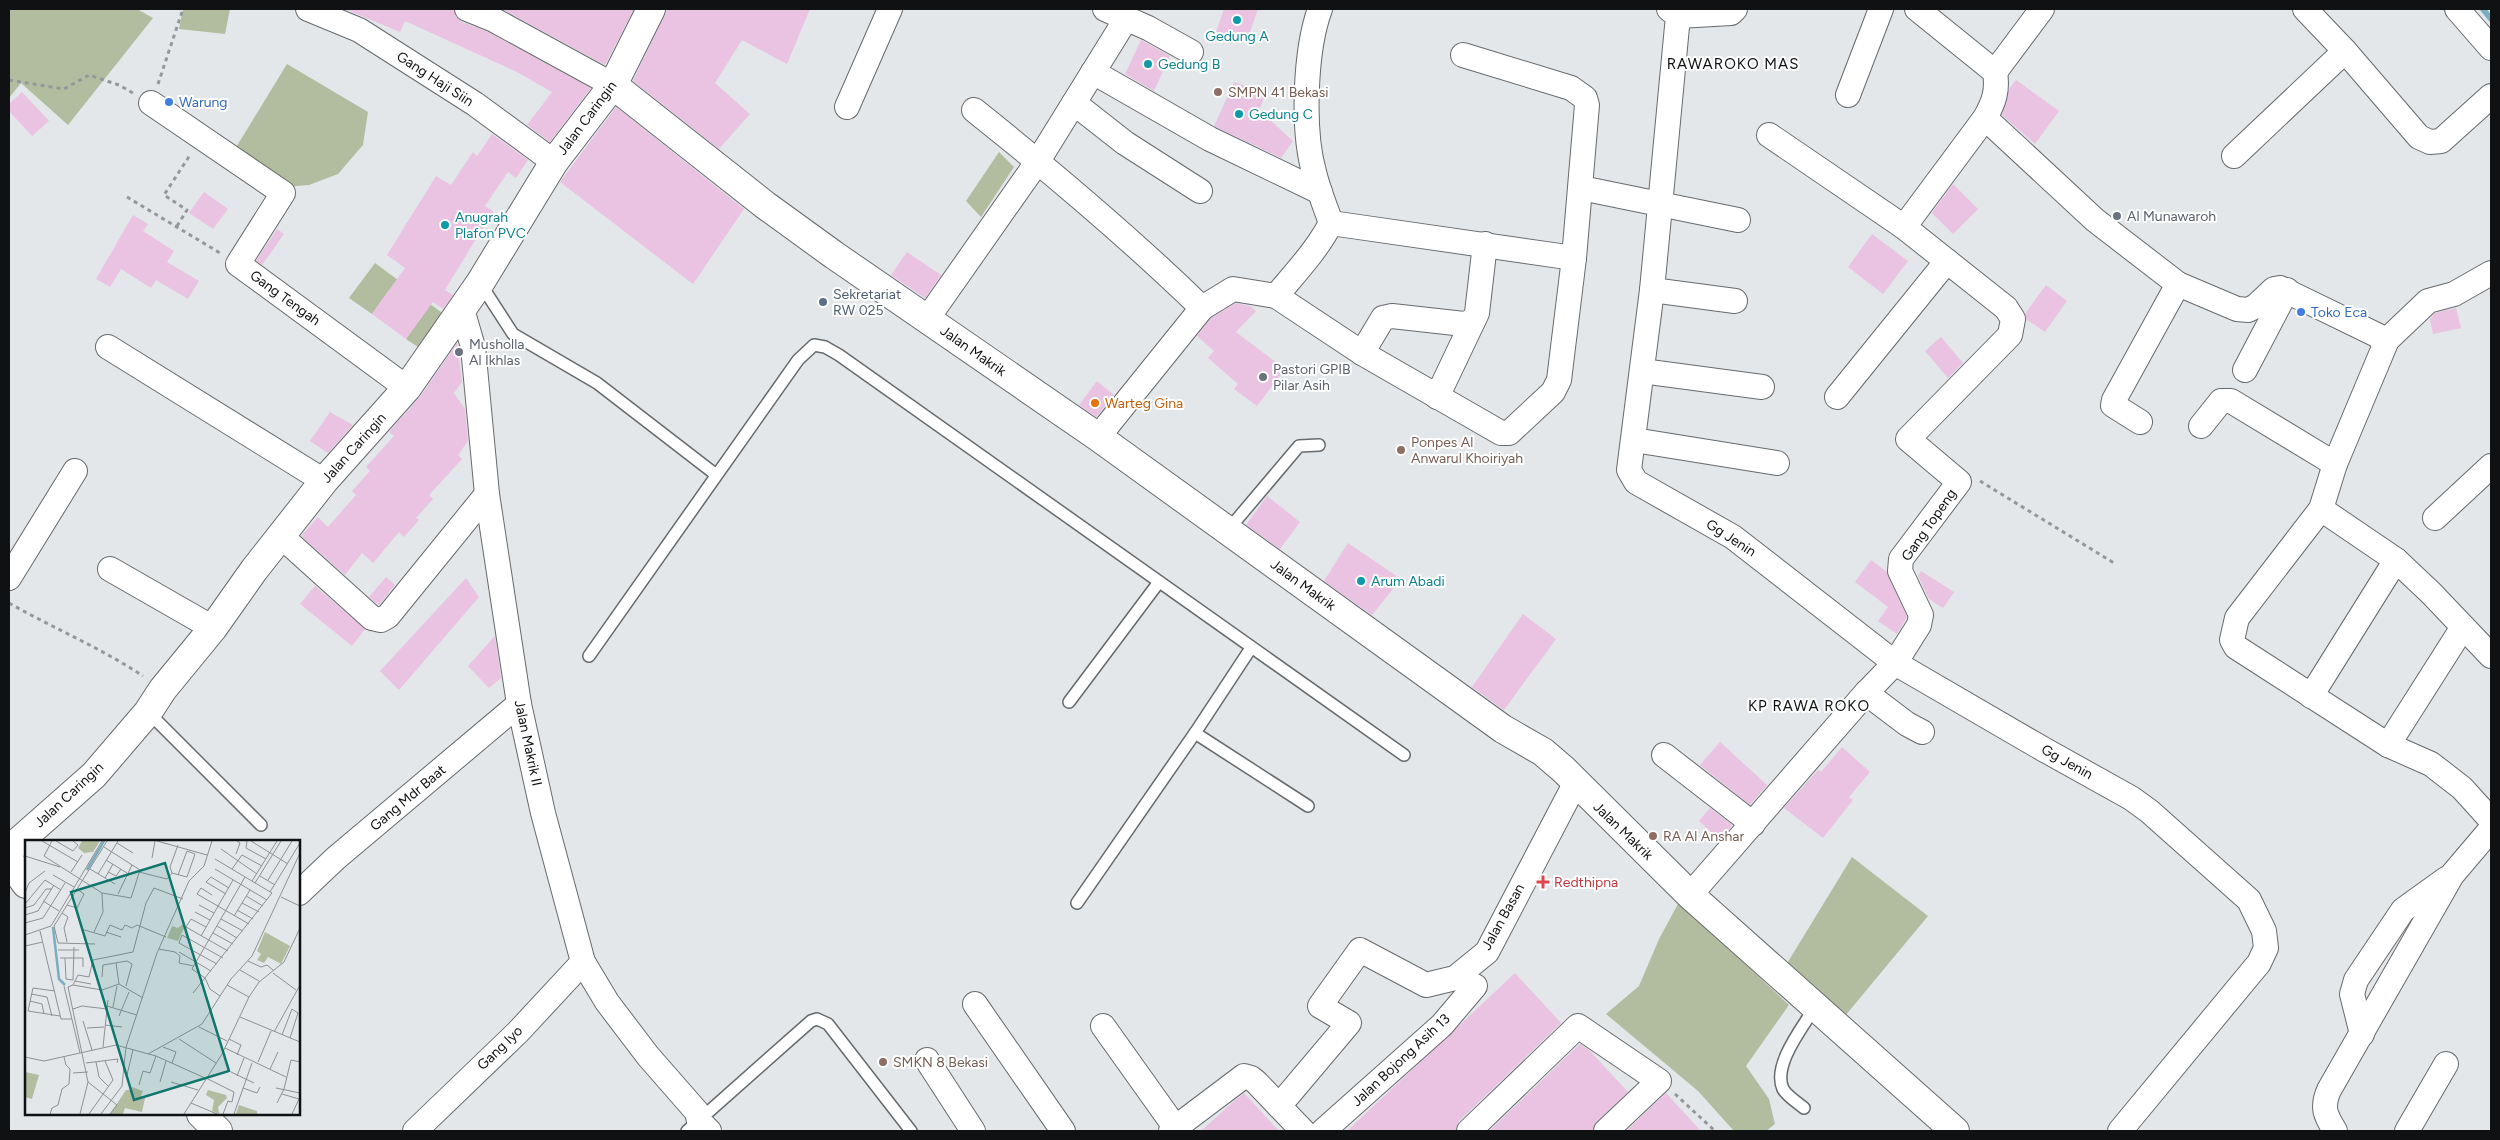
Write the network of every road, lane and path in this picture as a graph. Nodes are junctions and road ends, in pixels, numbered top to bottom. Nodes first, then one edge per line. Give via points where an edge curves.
1 (183, 9) edge
2 (308, 9) edge
3 (467, 9) edge
4 (651, 9) edge
5 (890, 9) edge
6 (1320, 9) edge
7 (1734, 9) edge
8 (1881, 9) edge
9 (1917, 9) edge
10 (2042, 9) edge
11 (2305, 9) edge
12 (2457, 9) edge
13 (1674, 12) edge
14 (1116, 14) edge
15 (2491, 48) edge
16 (2346, 51) junction
17 (1191, 52) dead end
18 (1463, 55) dead end
19 (1093, 72) junction
20 (1996, 72) junction
21 (9, 80) edge
22 (613, 85) junction
23 (1848, 95) dead end
24 (2491, 96) edge
25 (1074, 103) junction
26 (151, 104) junction
27 (847, 107) dead end
28 (974, 110) dead end
29 (1984, 118) junction
30 (1769, 135) dead end
31 (202, 138) junction
32 (2234, 156) dead end
33 (1038, 161) junction
34 (554, 162) junction
35 (1581, 188) junction
36 (1200, 191) dead end
37 (1320, 192) junction
38 (127, 197) dead end
39 (1660, 205) junction
40 (1738, 220) dead end
41 (1331, 223) junction
42 (176, 226) junction
43 (1904, 227) junction
44 (1485, 244) junction
45 (1574, 258) junction
46 (1947, 261) junction
47 (238, 264) junction
48 (2491, 273) edge
49 (480, 284) junction
50 (2178, 284) junction
51 (1652, 290) junction
52 (2287, 290) junction
53 (1276, 296) junction
54 (1735, 302) dead end
55 (1202, 308) junction
56 (462, 309) junction
57 (927, 319) junction
58 (1473, 321) junction
59 (2387, 340) junction
60 (108, 347) dead end
61 (1362, 353) junction
62 (2245, 370) dead end
63 (1642, 371) junction
64 (1762, 387) dead end
65 (407, 388) junction
66 (1437, 397) junction
67 (1837, 397) dead end
68 (2140, 422) dead end
69 (2201, 426) dead end
70 (1098, 437) junction
71 (1634, 440) junction
72 (1319, 445) dead end
73 (1777, 463) dead end
74 (2334, 464) junction
75 (2491, 466) edge
76 (75, 471) dead end
77 (715, 474) junction
78 (324, 481) junction
79 (1959, 482) junction
80 (487, 494) junction
81 (2321, 509) junction
82 (2435, 518) dead end
83 (1228, 530) junction
84 (281, 536) junction
85 (2396, 560) junction
86 (2114, 563) dead end
87 (110, 569) dead end
88 (9, 578) edge
89 (1160, 582) junction
90 (9, 603) edge
91 (2462, 626) junction
92 (213, 628) junction
93 (1251, 648) junction
94 (589, 656) dead end
95 (2491, 656) edge
96 (1896, 663) junction
97 (163, 688) junction
98 (1866, 693) junction
99 (2311, 696) junction
100 (1069, 702) dead end
101 (519, 704) junction
102 (148, 712) junction
103 (1922, 732) dead end
104 (1195, 733) junction
105 (2388, 745) junction
106 (1404, 755) dead end
107 (1664, 755) dead end
108 (1576, 782) junction
109 (1308, 806) dead end
110 (2491, 820) edge
111 (1753, 824) junction
112 (262, 825) dead end
113 (2491, 829) edge
114 (9, 850) edge
115 (9, 860) edge
116 (2452, 875) junction
117 (25, 883) edge
118 (300, 892) edge
119 (1690, 895) junction
120 (1077, 904) dead end
121 (582, 962) junction
122 (1475, 986) dead end
123 (975, 1004) dead end
124 (1815, 1007) junction
125 (1103, 1026) dead end
126 (2362, 1034) junction
127 (927, 1060) dead end
128 (2446, 1064) dead end
129 (1659, 1080) junction
130 (1278, 1106) junction
131 (1804, 1108) dead end
132 (201, 1115) edge
133 (698, 1128) edge
134 (1173, 1129) edge
135 (218, 1131) edge
136 (416, 1131) edge
137 (911, 1131) edge
138 (973, 1131) edge
139 (1064, 1131) edge
140 (1303, 1131) edge
141 (1323, 1131) edge
142 (1469, 1131) edge
143 (1606, 1131) edge
144 (1715, 1131) edge
145 (1955, 1131) edge
146 (2120, 1131) edge
147 (2335, 1131) edge
148 (2407, 1131) edge

1 - 26 path
2 - 34 street, Gang Haji Siin via 360,30 475,104
3 - 22 street via 494,20
4 - 22 street, Jalan Caringin
5 - 27 street
6 - 37 street via 1308,61 1307,97 1312,163
7 - 13 street via 1731,13
8 - 23 street
9 - 20 street
10 - 20 street
11 - 16 street
12 - 15 street
13 - 39 street
14 - 17 street
14 - 19 street
16 - 24 street via 2419,137 2430,142 2441,141
16 - 32 street
18 - 35 street via 1571,88 1585,98
19 - 25 street
19 - 37 street via 1202,135
20 - 29 street via 1994,102
21 - 26 path via 64,89 89,74 119,85
22 - 34 street, Jalan Caringin
22 - 57 street, Jalan Makrik via 765,205
25 - 33 street
25 - 36 street via 1125,143
26 - 31 street, Gang Tengah
28 - 33 street
29 - 43 street
29 - 50 street via 2095,220
30 - 43 street, Gang Topeng
31 - 42 path via 164,195 187,210
31 - 47 street, Gang Tengah via 283,193
33 - 55 street
33 - 57 street
34 - 49 street, Jalan Caringin
35 - 39 street
35 - 45 street
37 - 41 street
38 - 42 path
39 - 40 street
39 - 51 street
41 - 44 street
41 - 53 street via 1316,249
42 - 47 path
43 - 46 street, Gang Topeng
44 - 45 street
44 - 58 street via 1477,313
45 - 66 street via 1559,380 1553,392 1509,433 1501,433
46 - 67 street
46 - 79 street, Gang Topeng via 2006,308 2013,319 2010,335 1908,439
47 - 65 street, Gang Tengah
48 - 59 street via 2454,294 2428,301
49 - 56 street, Jalan Caringin
49 - 77 lane via 513,334 597,383
50 - 52 street via 2237,309 2248,310 2274,289
50 - 68 street via 2114,400 2118,409
51 - 54 street
51 - 63 street
52 - 59 street
52 - 62 street
53 - 55 street via 1233,289
53 - 61 street
55 - 70 street
56 - 65 street, Jalan Caringin
56 - 80 street, Jalan Makrik II via 473,347
57 - 70 street, Jalan Makrik
58 - 61 street via 1464,324 1392,316 1383,318
58 - 66 street
59 - 74 street
60 - 78 street
61 - 66 street
63 - 64 street
63 - 71 street
65 - 78 street, Jalan Caringin
69 - 74 street via 2221,401 2231,401
70 - 83 street, Jalan Makrik
71 - 73 street
71 - 96 street, Gg Jenin via 1629,470 1636,482 1733,537
72 - 83 lane via 1299,446
74 - 81 street
75 - 82 street
76 - 88 street
77 - 89 lane via 798,360 814,345 826,347
77 - 94 lane
78 - 84 street, Jalan Caringin
79 - 86 path via 1968,474
79 - 96 street, Gang Topeng via 1902,559 1900,571 1921,615 1919,625
80 - 84 street via 388,616 381,620 372,618
80 - 101 street, Jalan Makrik II
81 - 85 street
81 - 99 street via 2237,618 2232,632 2236,647
83 - 108 street, Jalan Makrik via 1503,729 1543,752
84 - 92 street, Jalan Caringin
85 - 91 street
85 - 99 street
87 - 92 street
89 - 93 lane
89 - 100 lane
90 - 97 path via 121,661
91 - 95 street
91 - 105 street
92 - 97 street, Jalan Caringin
93 - 104 lane
93 - 106 lane
96 - 98 street, Gang Topeng
96 - 146 street, Gg Jenin via 2137,802 2248,900 2264,931 2266,948 2259,963
97 - 102 street, Jalan Caringin
98 - 103 street
98 - 111 street, Gang Topeng
99 - 105 street
101 - 118 street, Gang Mdr Baat
101 - 121 street, Jalan Makrik II via 543,813
102 - 112 lane
102 - 114 street, Jalan Caringin via 94,775
104 - 109 lane
104 - 120 lane
105 - 110 street via 2431,764 2462,788
107 - 111 street
108 - 119 street, Jalan Makrik
108 - 130 street, Jalan Basan via 1487,952 1454,978 1426,985 1360,950 1320,1006 1349,1023
111 - 119 street, Gang Topeng
113 - 116 street
115 - 117 street
116 - 126 street
116 - 126 street via 2403,910 2356,980 2352,994
119 - 124 street, Jalan Makrik
121 - 133 street, Jalan Makrik II via 607,1002 648,1056 697,1112
121 - 136 street, Gang Iyo via 518,1032
122 - 141 street, Jalan Bojong Asih 13 via 1442,1025
123 - 139 street
124 - 131 lane via 1781,1068 1784,1089
124 - 145 street, Jalan Makrik
125 - 134 street
126 - 147 street via 2324,1102 2327,1119
127 - 138 street
128 - 148 street
129 - 142 street via 1578,1026
129 - 143 street
129 - 144 path
130 - 134 street via 1251,1078 1244,1076
130 - 140 street
132 - 135 street
133 - 137 lane via 784,1044 811,1021 818,1019 828,1024

